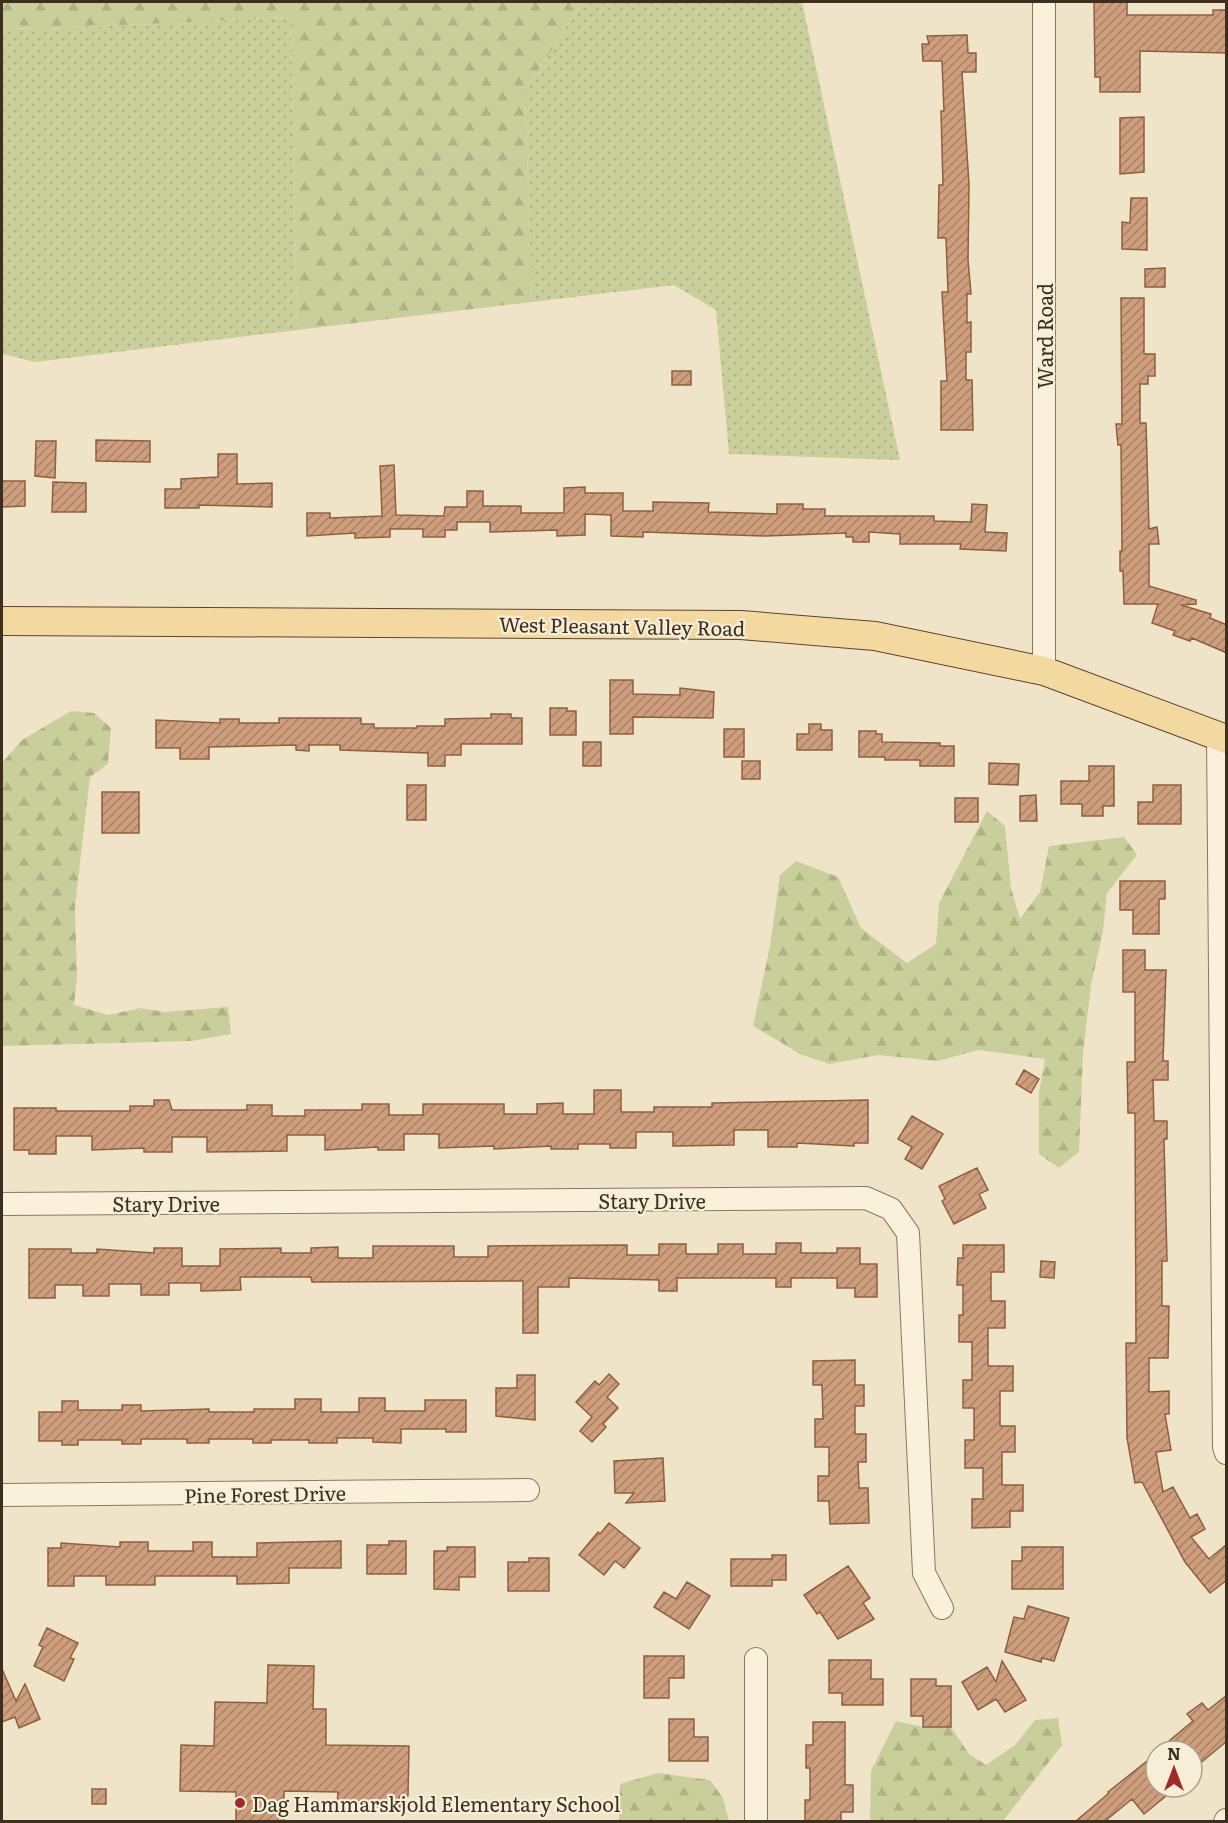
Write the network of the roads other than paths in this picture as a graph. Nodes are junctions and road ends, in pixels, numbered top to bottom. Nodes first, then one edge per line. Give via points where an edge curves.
1 (1044, 2) edge
2 (2, 621) edge
3 (1044, 671) junction
4 (1222, 737) edge
5 (2, 1204) edge
6 (1227, 1453) edge
7 (528, 1490) dead end
8 (2, 1495) edge
9 (942, 1608) dead end
10 (756, 1659) dead end
11 (756, 1821) edge

1 - 3 street, Ward Road
2 - 3 main road, West Pleasant Valley Road via 741,625 875,636
3 - 4 main road, West Pleasant Valley Road
4 - 6 street
5 - 9 street, Stary Drive via 854,1198 891,1209 908,1233 924,1573
7 - 8 street, Pine Forest Drive
10 - 11 street

